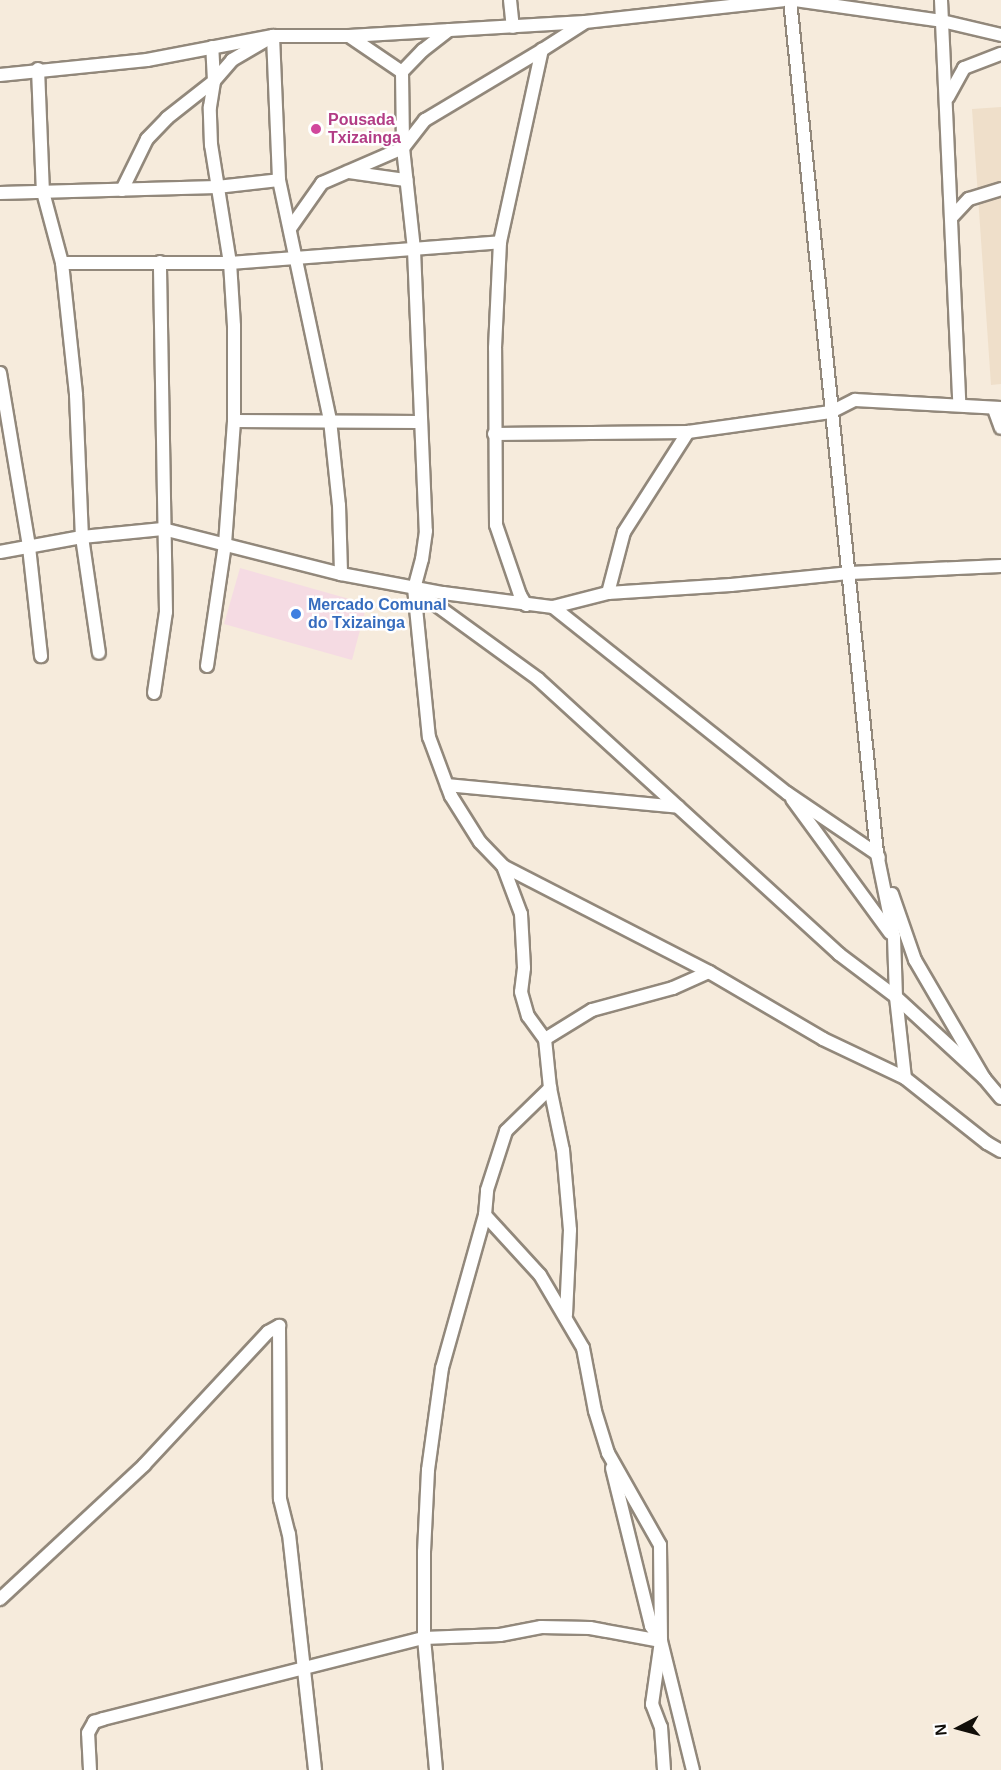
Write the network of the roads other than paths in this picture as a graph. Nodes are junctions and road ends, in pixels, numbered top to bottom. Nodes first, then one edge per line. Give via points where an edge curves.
1 (510, 0) edge
2 (783, 0) edge
3 (790, 0) edge
4 (795, 0) edge
5 (941, 0) edge
6 (942, 21) junction
7 (585, 22) junction
8 (513, 27) junction
9 (448, 30) junction
10 (1001, 35) edge
11 (273, 36) junction
12 (349, 36) junction
13 (212, 47) junction
14 (542, 50) junction
15 (1001, 54) edge
16 (38, 69) junction
17 (402, 72) junction
18 (0, 75) edge
19 (214, 81) junction
20 (946, 102) junction
21 (403, 148) junction
22 (347, 171) junction
23 (279, 180) junction
24 (406, 180) junction
25 (218, 187) junction
26 (1001, 189) edge
27 (122, 190) junction
28 (43, 192) junction
29 (0, 193) edge
30 (952, 217) junction
31 (291, 227) junction
32 (500, 242) junction
33 (414, 250) junction
34 (298, 259) junction
35 (160, 262) junction
36 (230, 262) junction
37 (62, 263) junction
38 (0, 373) edge
39 (960, 404) junction
40 (998, 409) edge
41 (831, 412) junction
42 (330, 420) junction
43 (234, 421) junction
44 (420, 422) junction
45 (1001, 428) edge
46 (688, 432) junction
47 (494, 434) junction
48 (163, 529) junction
49 (82, 537) junction
50 (225, 544) junction
51 (29, 547) junction
52 (0, 552) edge
53 (1001, 566) edge
54 (850, 573) junction
55 (341, 574) junction
56 (414, 588) junction
57 (608, 593) junction
58 (525, 605) junction
59 (553, 607) junction
60 (99, 653) dead end
61 (41, 657) dead end
62 (207, 666) dead end
63 (154, 693) dead end
64 (447, 785) junction
65 (787, 793) junction
66 (678, 807) junction
67 (877, 854) junction
68 (503, 866) junction
69 (894, 937) junction
70 (915, 960) junction
71 (710, 972) junction
72 (896, 997) junction
73 (545, 1039) junction
74 (905, 1078) junction
75 (984, 1078) junction
76 (550, 1089) junction
77 (1001, 1098) edge
78 (1001, 1151) edge
79 (485, 1215) junction
80 (566, 1315) junction
81 (608, 1453) junction
82 (0, 1599) edge
83 (424, 1638) junction
84 (661, 1641) junction
85 (305, 1666) junction
86 (90, 1770) edge
87 (315, 1770) edge
88 (436, 1770) edge
89 (664, 1770) edge
90 (693, 1770) edge

1 - 8 street
2 - 7 street
3 - 41 street
4 - 6 street
5 - 6 street
6 - 10 street
6 - 20 street
7 - 8 street
7 - 14 street
8 - 9 street
9 - 12 street
9 - 17 street
11 - 12 street
11 - 13 street
11 - 19 street via 232,60
11 - 23 street
12 - 17 street
13 - 16 street via 147,60
13 - 19 street
14 - 21 street via 425,120
14 - 32 street
15 - 20 street via 964,68
16 - 18 street
16 - 28 street
17 - 21 street
19 - 25 street via 211,145
19 - 27 street via 147,139
20 - 30 street
21 - 22 street
21 - 24 street
22 - 24 street
22 - 31 street via 322,183
23 - 25 street
23 - 31 street
24 - 33 street
25 - 27 street
25 - 36 street
26 - 30 street via 969,199
27 - 28 street
28 - 29 street
28 - 37 street
30 - 39 street
31 - 34 street
32 - 33 street
32 - 47 street
33 - 34 street
33 - 44 street
34 - 36 street
34 - 42 street
35 - 36 street
35 - 37 street
35 - 48 street
36 - 43 street
37 - 49 street via 76,395
38 - 51 street
39 - 40 street
39 - 41 street via 855,400
40 - 45 street
41 - 46 street
41 - 54 street
42 - 43 street
42 - 44 street
42 - 55 street
43 - 50 street
44 - 56 street via 426,531
46 - 47 street
46 - 57 street via 624,532
47 - 58 street via 496,525
48 - 49 street
48 - 50 street
48 - 63 street via 166,612
49 - 51 street
49 - 60 street
50 - 55 street
50 - 62 street
51 - 52 street
51 - 61 street
53 - 54 street
54 - 57 street
54 - 67 street
55 - 56 street
56 - 58 street
56 - 64 street via 429,736
56 - 66 street via 538,679
57 - 59 street
58 - 59 street
59 - 65 street
64 - 66 street
64 - 68 street via 480,842
65 - 67 street
65 - 69 street
66 - 72 street via 838,954
67 - 69 street
67 - 70 street
68 - 71 street
68 - 73 street via 521,914 521,992 528,1016
69 - 70 street
69 - 72 street
70 - 75 street
71 - 73 street via 673,988 592,1010
71 - 74 street via 823,1039
72 - 74 street
72 - 75 street
73 - 76 street
74 - 78 street
75 - 77 street
76 - 79 street via 506,1131 487,1190
76 - 80 street via 563,1149 570,1230
79 - 80 street via 540,1275
79 - 83 street via 442,1368 428,1470
80 - 81 street via 583,1348
81 - 84 street via 651,1626
81 - 84 street via 660,1545
82 - 85 street via 144,1465 268,1332 279,1326 280,1499 289,1534
83 - 84 street via 500,1635 541,1627 590,1628
83 - 85 street
83 - 88 street
84 - 89 street via 652,1704 661,1727
84 - 90 street
85 - 86 street via 94,1722 87,1733
85 - 87 street

